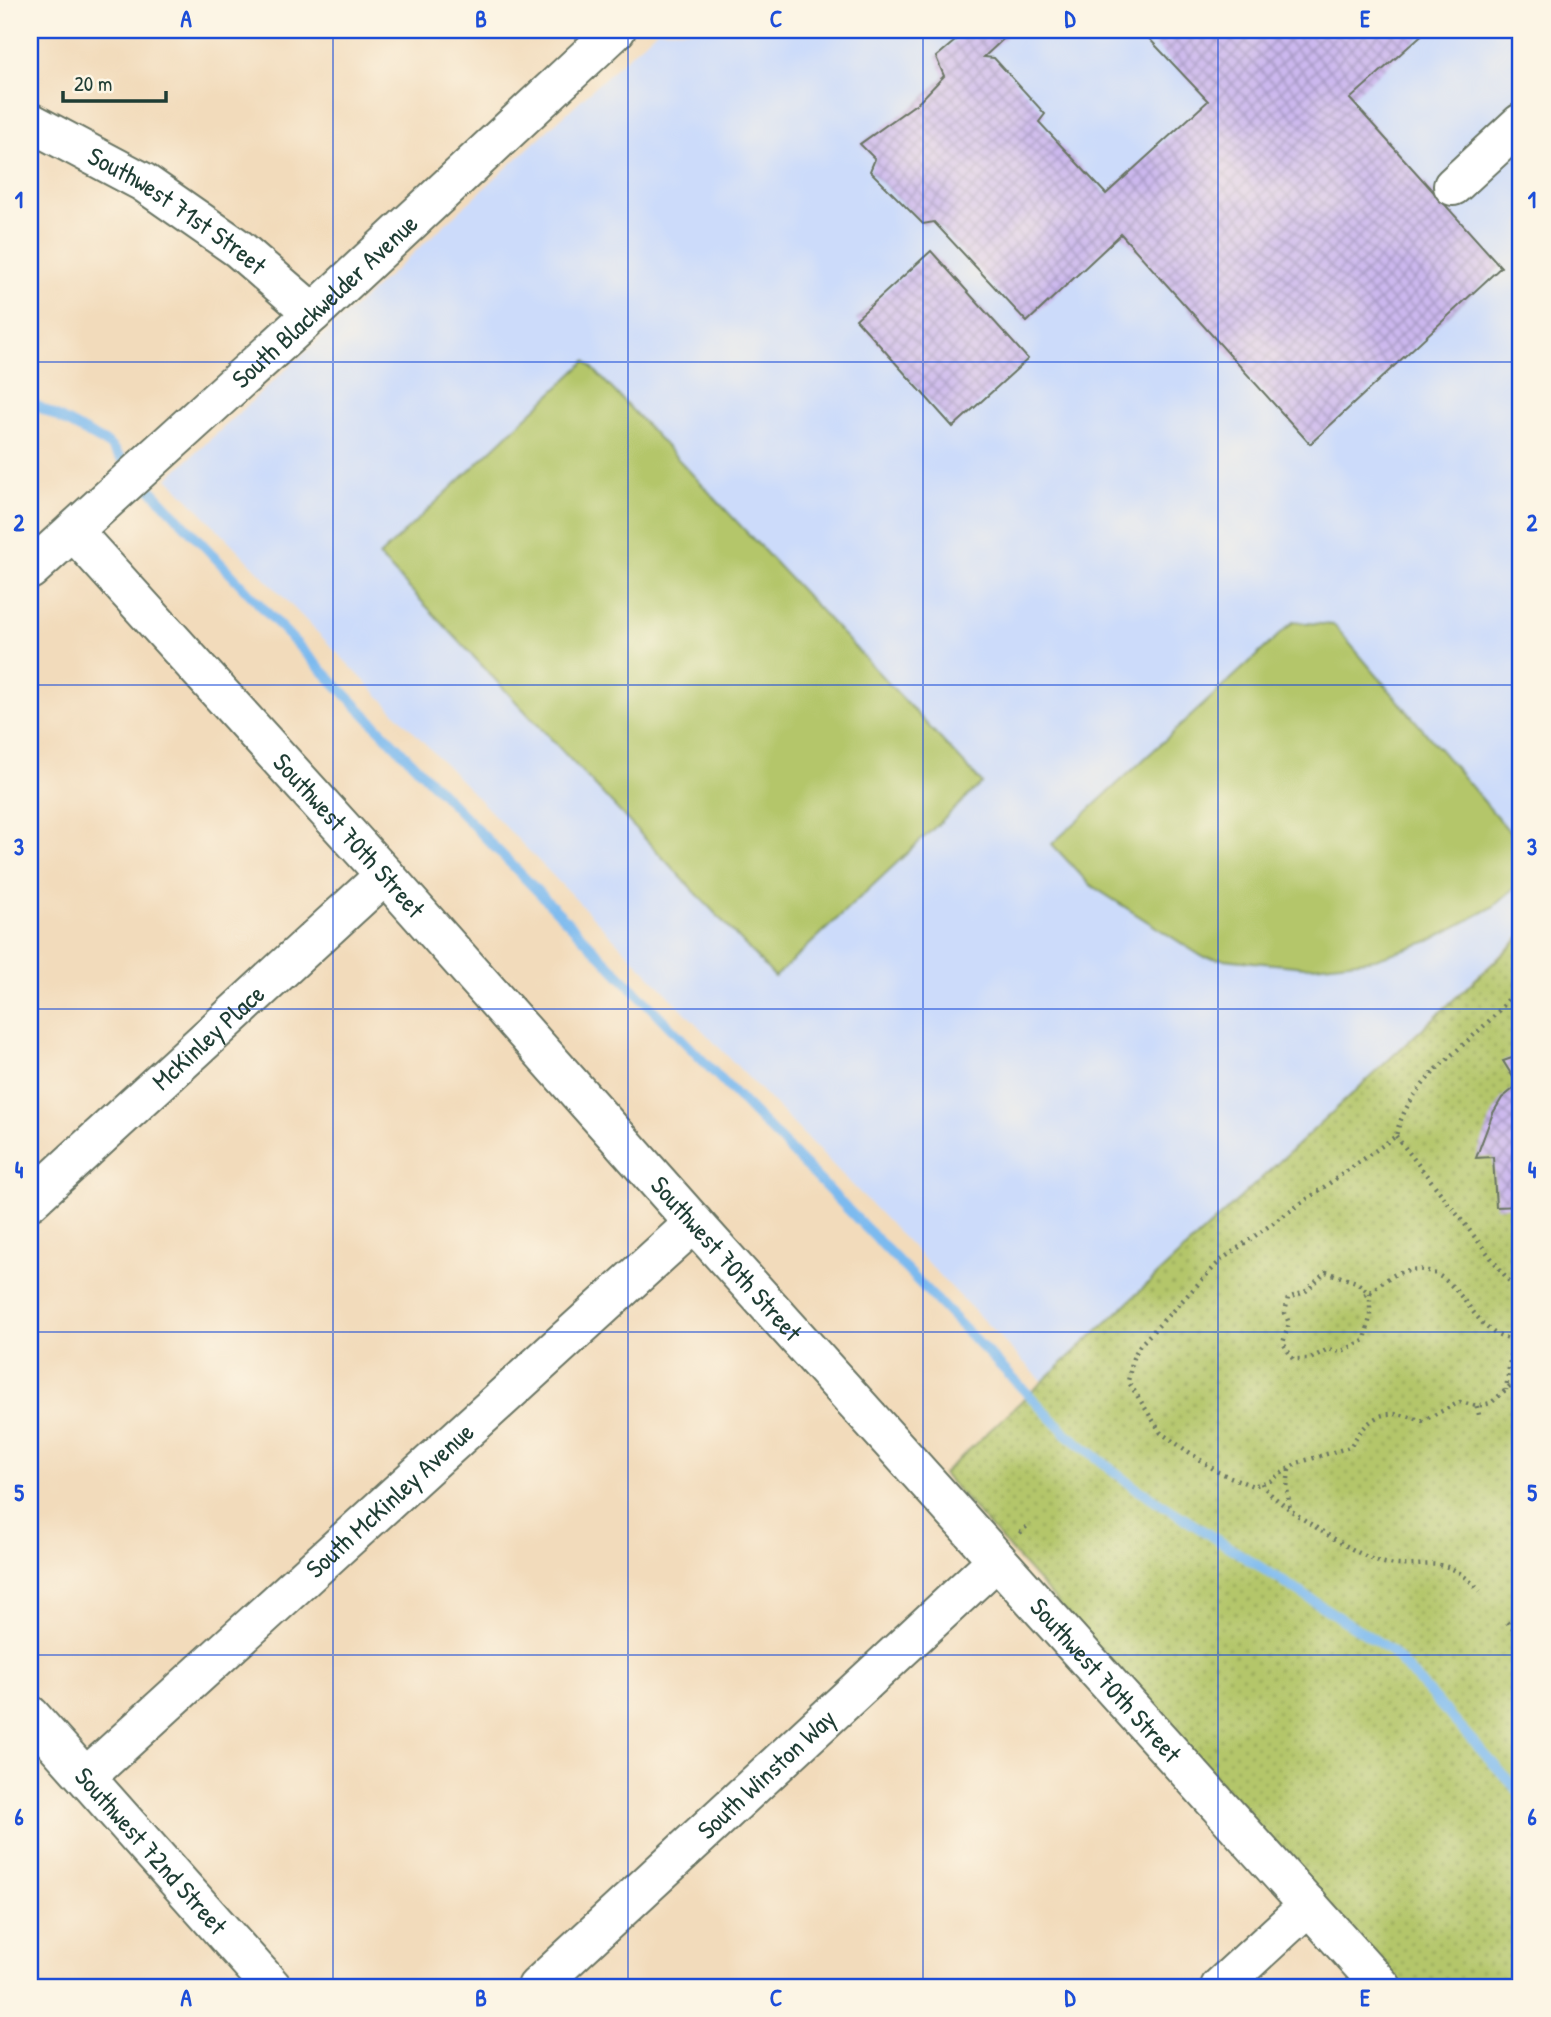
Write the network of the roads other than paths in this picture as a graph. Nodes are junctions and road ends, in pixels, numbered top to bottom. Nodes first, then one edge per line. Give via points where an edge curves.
1 (596, 36) edge
2 (30, 122) edge
3 (1521, 123) edge
4 (1453, 186) dead end
5 (313, 313) junction
6 (73, 531) junction
7 (30, 570) edge
8 (385, 875) junction
9 (30, 1201) edge
10 (694, 1223) junction
11 (997, 1560) junction
12 (30, 1715) edge
13 (86, 1777) junction
14 (1309, 1905) junction
15 (272, 1987) edge
16 (537, 1987) edge
17 (1220, 1987) edge
18 (1382, 1987) edge

1 - 5 street, South Blackwelder Avenue
2 - 5 street, Southwest 71st Street via 143,182 239,249
3 - 4 street
5 - 6 street, South Blackwelder Avenue
6 - 7 street, South Blackwelder Avenue
6 - 8 street, Southwest 70th Street
8 - 9 street, McKinley Place
8 - 10 street, Southwest 70th Street
10 - 11 street, Southwest 70th Street
10 - 13 street, South McKinley Avenue
11 - 14 street, Southwest 70th Street
11 - 16 street, South Winston Way
12 - 13 street, Southwest 72nd Street
13 - 15 street, Southwest 72nd Street
14 - 17 street
14 - 18 street, Southwest 70th Street

